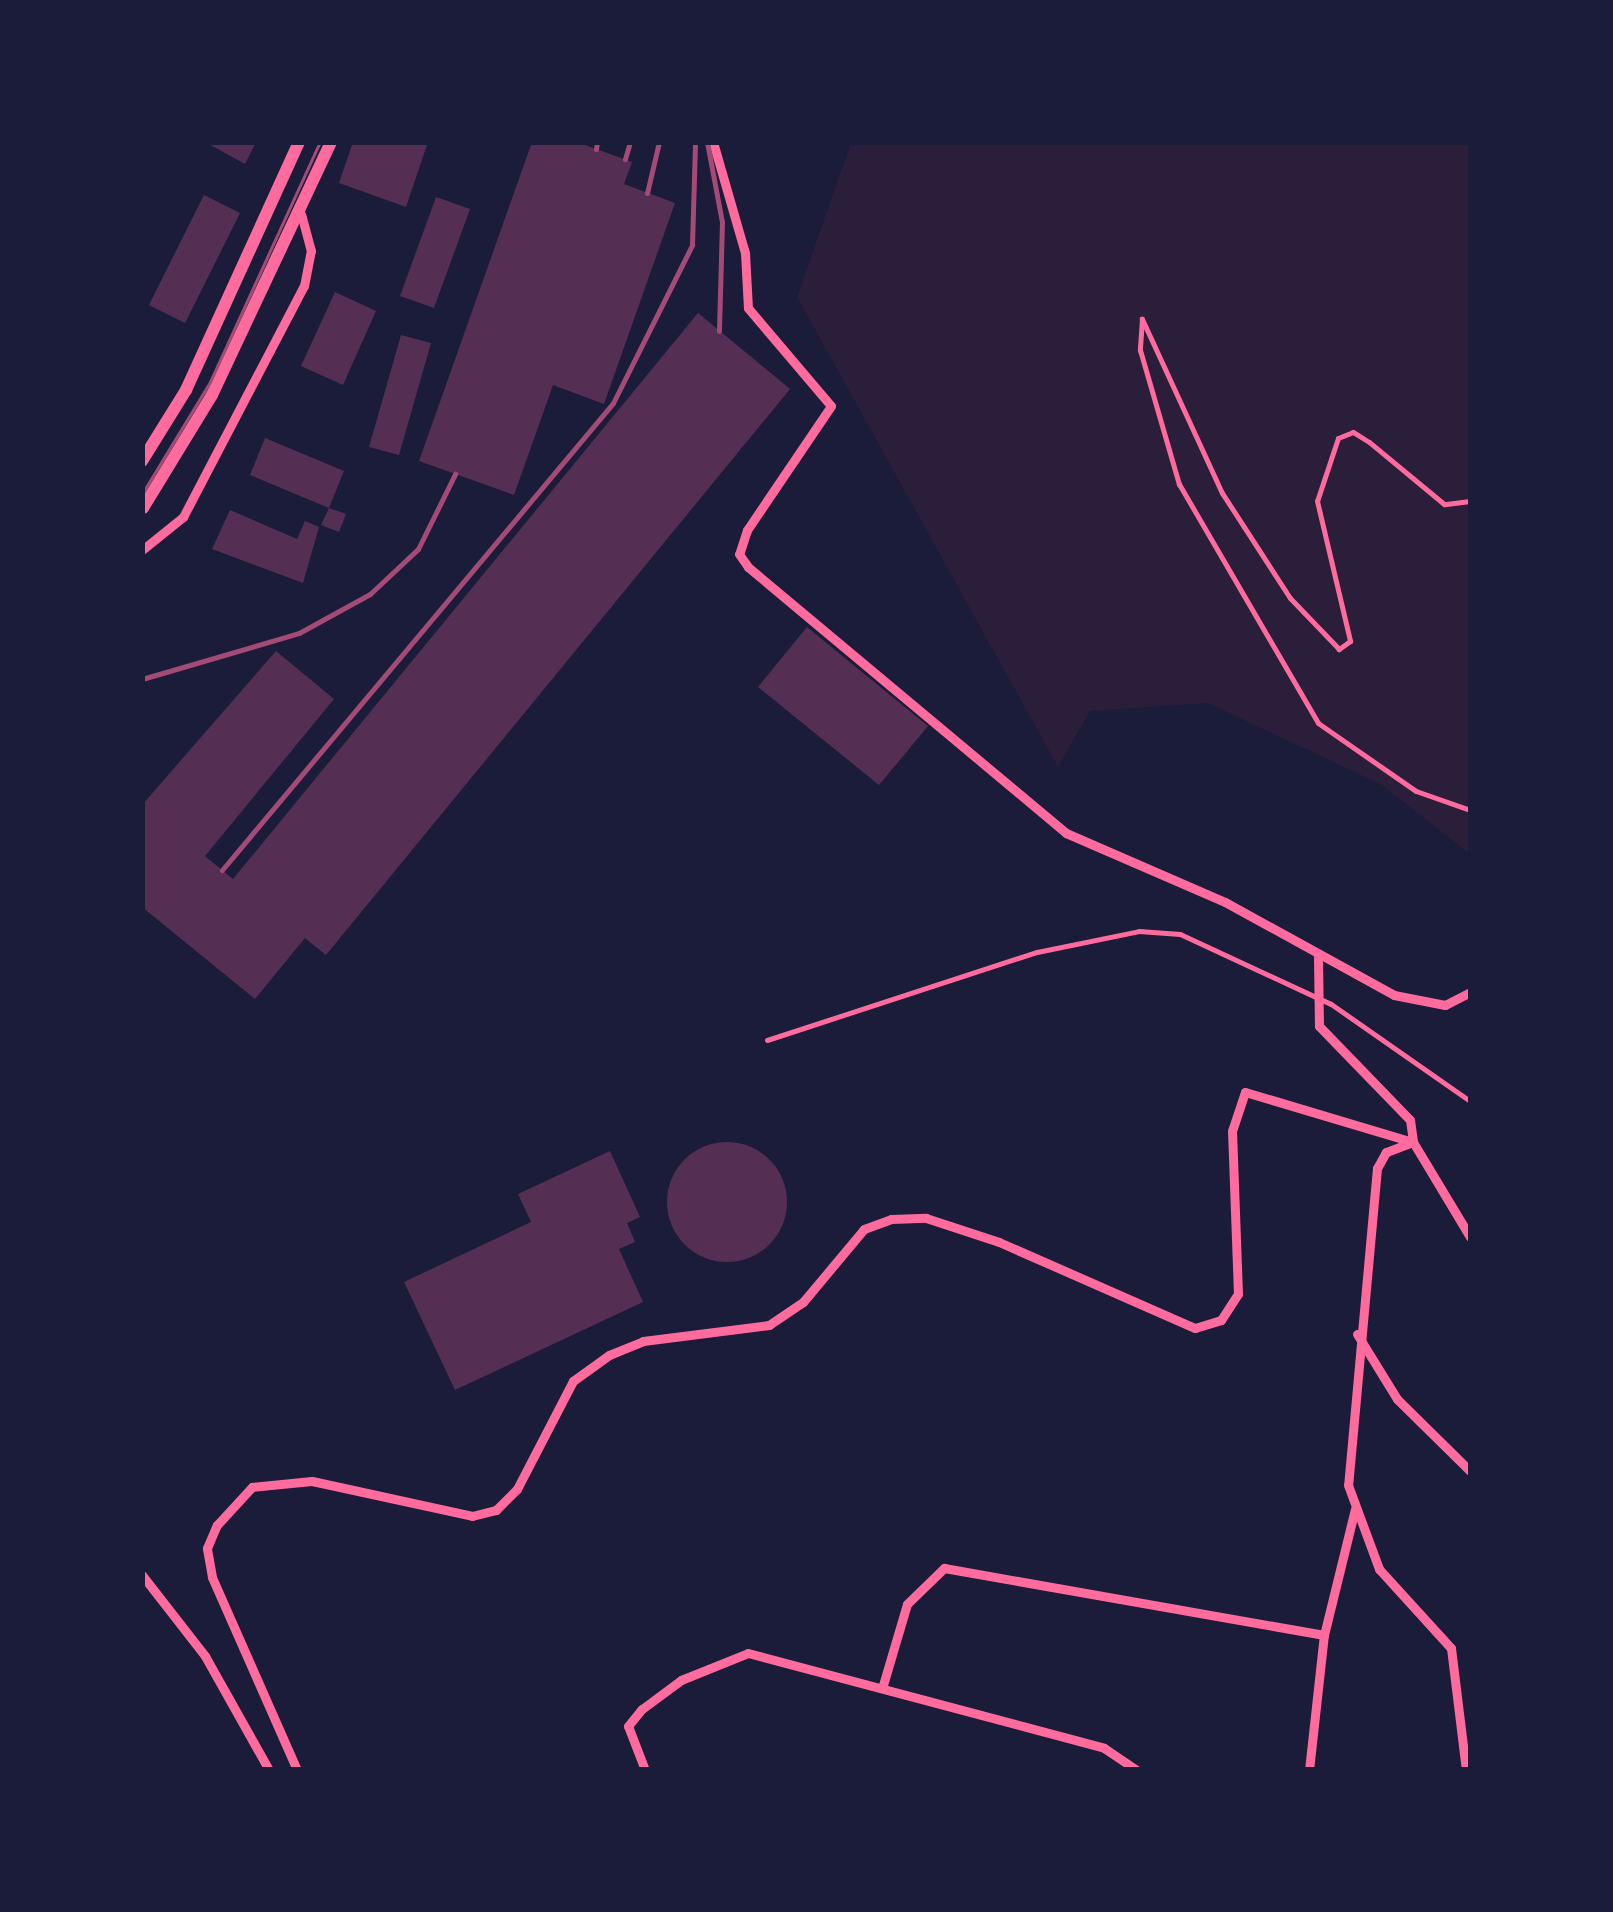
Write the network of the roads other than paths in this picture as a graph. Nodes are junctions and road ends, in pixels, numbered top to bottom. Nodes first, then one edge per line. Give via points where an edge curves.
1 (299, 142) edge
2 (332, 142) edge
3 (713, 142) edge
4 (301, 214) junction
5 (142, 461) edge
6 (1470, 501) edge
7 (143, 508) edge
8 (142, 550) edge
9 (1470, 810) edge
10 (1318, 956) junction
11 (1470, 992) edge
12 (767, 1040) dead end
13 (1470, 1101) edge
14 (1412, 1142) junction
15 (1470, 1237) edge
16 (1356, 1331) junction
17 (1470, 1471) edge
18 (1355, 1509) junction
19 (142, 1575) edge
20 (1324, 1635) junction
21 (884, 1685) junction
22 (269, 1770) edge
23 (297, 1770) edge
24 (645, 1770) edge
25 (1137, 1770) edge
26 (1310, 1770) edge
27 (1466, 1770) edge

1 - 5 main road via 186,390
2 - 4 main road
3 - 10 street via 744,254 748,308 831,406 747,530 739,554 748,567 1066,833 1225,902
4 - 7 main road via 212,395
4 - 8 street via 311,251 297,300 183,517
6 - 9 lane via 1444,504 1353,432 1338,438 1317,501 1350,641 1339,649 1290,598 1222,492 1142,319 1140,350 1179,484 1318,724 1416,791
10 - 11 street via 1394,995 1445,1005
10 - 14 street via 1318,1016 1330,1043 1410,1120
12 - 13 lane via 1037,952 1139,930 1180,934 1331,1004
14 - 15 street
14 - 16 street via 1386,1152 1377,1168
14 - 23 street via 1245,1092 1232,1132 1238,1294 1221,1320 1195,1328 999,1242 926,1218 892,1219 864,1229 802,1302 769,1325 643,1341 585,1372 496,1510 472,1516 328,1482 252,1487 216,1525 207,1548 212,1578
16 - 17 street via 1397,1399
16 - 18 street via 1347,1434
18 - 20 street
18 - 27 street via 1379,1569 1452,1648
19 - 22 street via 204,1656
20 - 21 street via 944,1568 906,1604
20 - 26 street
21 - 24 street via 778,1656 724,1658 628,1726
21 - 25 street via 1104,1748

